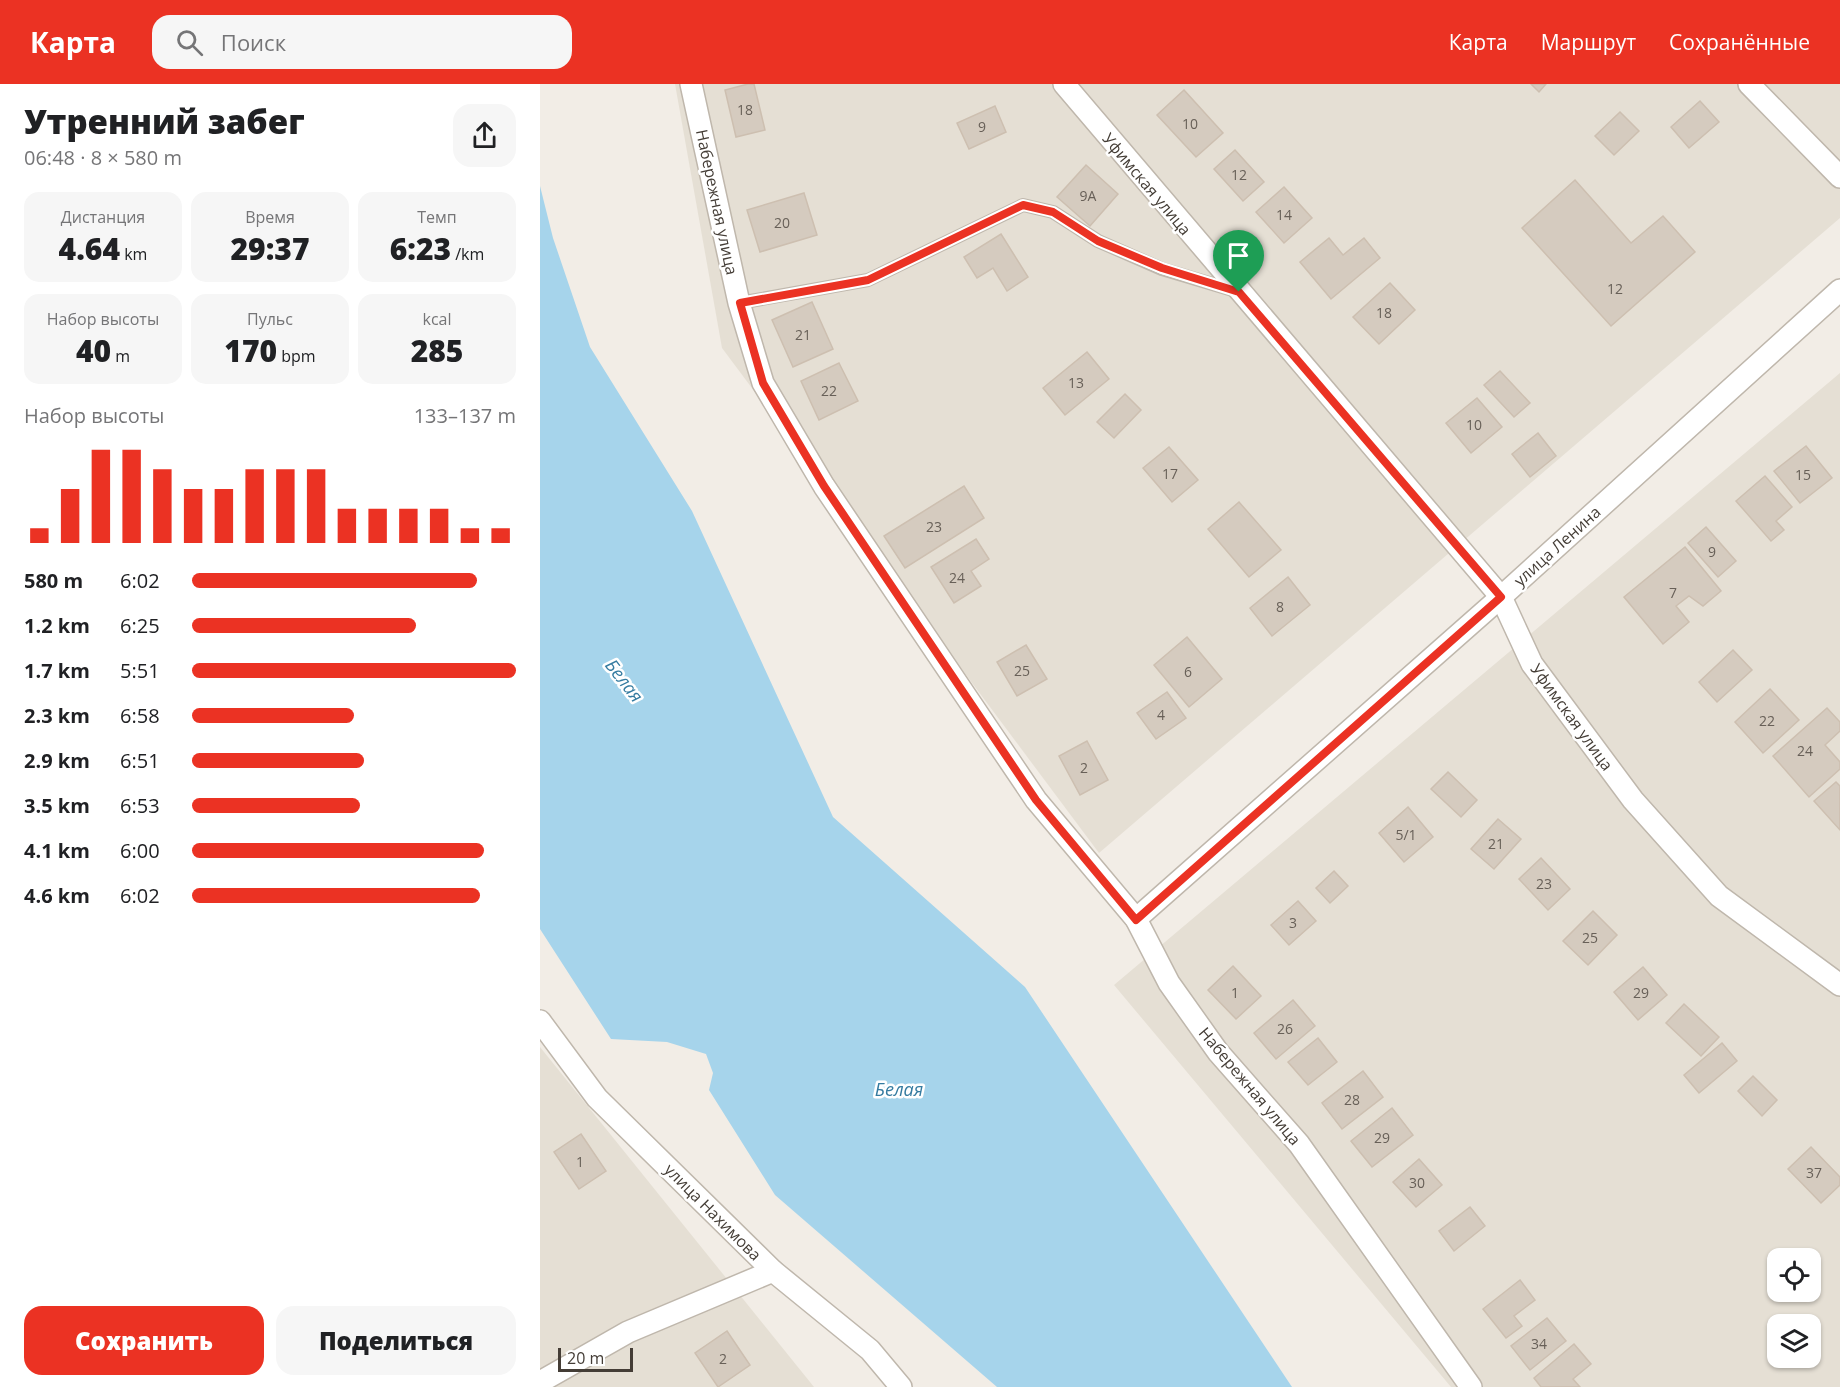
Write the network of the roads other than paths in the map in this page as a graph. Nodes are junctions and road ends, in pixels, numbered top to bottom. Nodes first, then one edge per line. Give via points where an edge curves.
1 (691, 84) edge
2 (1064, 84) edge
3 (1749, 84) edge
4 (1840, 177) edge
5 (1840, 290) edge
6 (1239, 292) junction
7 (740, 303) junction
8 (1501, 597) junction
9 (1136, 920) junction
10 (1840, 985) edge
11 (540, 1021) edge
12 (772, 1271) junction
13 (540, 1382) edge
14 (901, 1387) edge
15 (1471, 1387) edge

1 - 7 street, Набережная улица
2 - 6 street, Уфимская улица
3 - 4 street
5 - 8 street, улица Ленина
6 - 7 lane via 1162,268 1098,241 1053,212 1023,205 868,280
6 - 8 street, Уфимская улица
7 - 9 street, Набережная улица via 763,383 824,486 1036,800
8 - 9 street, улица Ленина
8 - 10 street, Уфимская улица via 1532,664 1633,800 1719,896
9 - 15 street, Набережная улица via 1169,983 1218,1052 1299,1144
11 - 12 street, улица Нахимова via 597,1098
12 - 13 street via 628,1332
12 - 14 street, улица Нахимова via 870,1350

